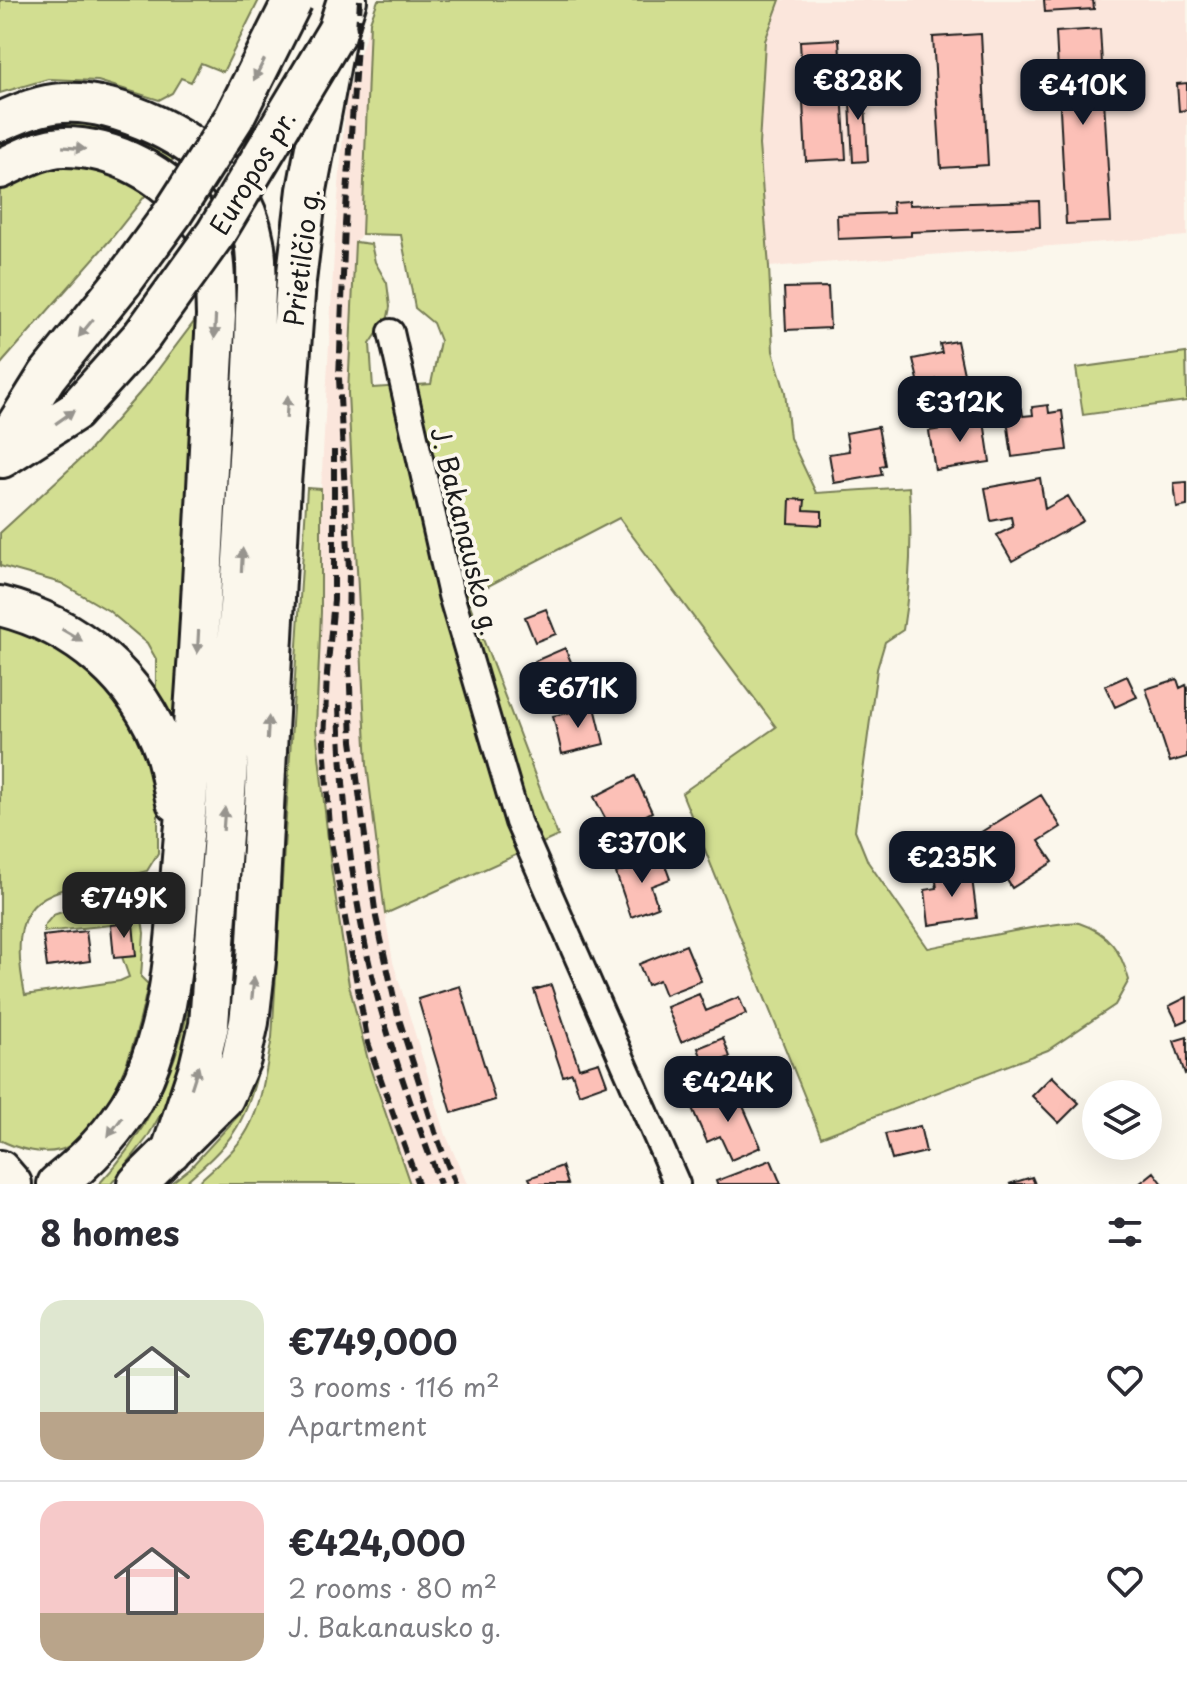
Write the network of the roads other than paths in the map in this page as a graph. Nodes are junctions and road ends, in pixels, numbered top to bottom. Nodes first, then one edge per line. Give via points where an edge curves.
1 (293, 0) edge
2 (342, 15) edge
3 (0, 122) edge
4 (0, 169) edge
5 (391, 332) dead end
6 (47, 376) junction
7 (0, 409) edge
8 (0, 451) edge
9 (0, 459) edge
10 (0, 606) edge
11 (184, 838) junction
12 (171, 1151) junction
13 (0, 1170) edge
14 (12, 1184) edge
15 (57, 1184) edge
16 (137, 1184) edge
17 (677, 1184) edge

1 -> 6 main road, Europos pr., bridge via 234,118 173,213
9 -> 2 main road, Europos pr., bridge via 74,412 142,336 216,233
12 -> 2 main road, Prietilčio g. via 224,1098 249,1022 296,281 307,190
12 -> 3 main road via 209,1025 255,334 254,240 231,183 204,156 155,125 92,104 64,103
4 -> 11 main road via 61,147 118,157 167,184 208,232 216,316
5 - 17 street, J. Bakanausko g. via 451,595 518,822
6 - 7 main road
6 - 8 main road
10 -> 11 main road via 27,612 79,638 122,677 165,753
11 -> 15 main road via 172,971 163,1025 144,1079 120,1122
12 - 16 main road, Prietilčio g.
13 - 14 main road

